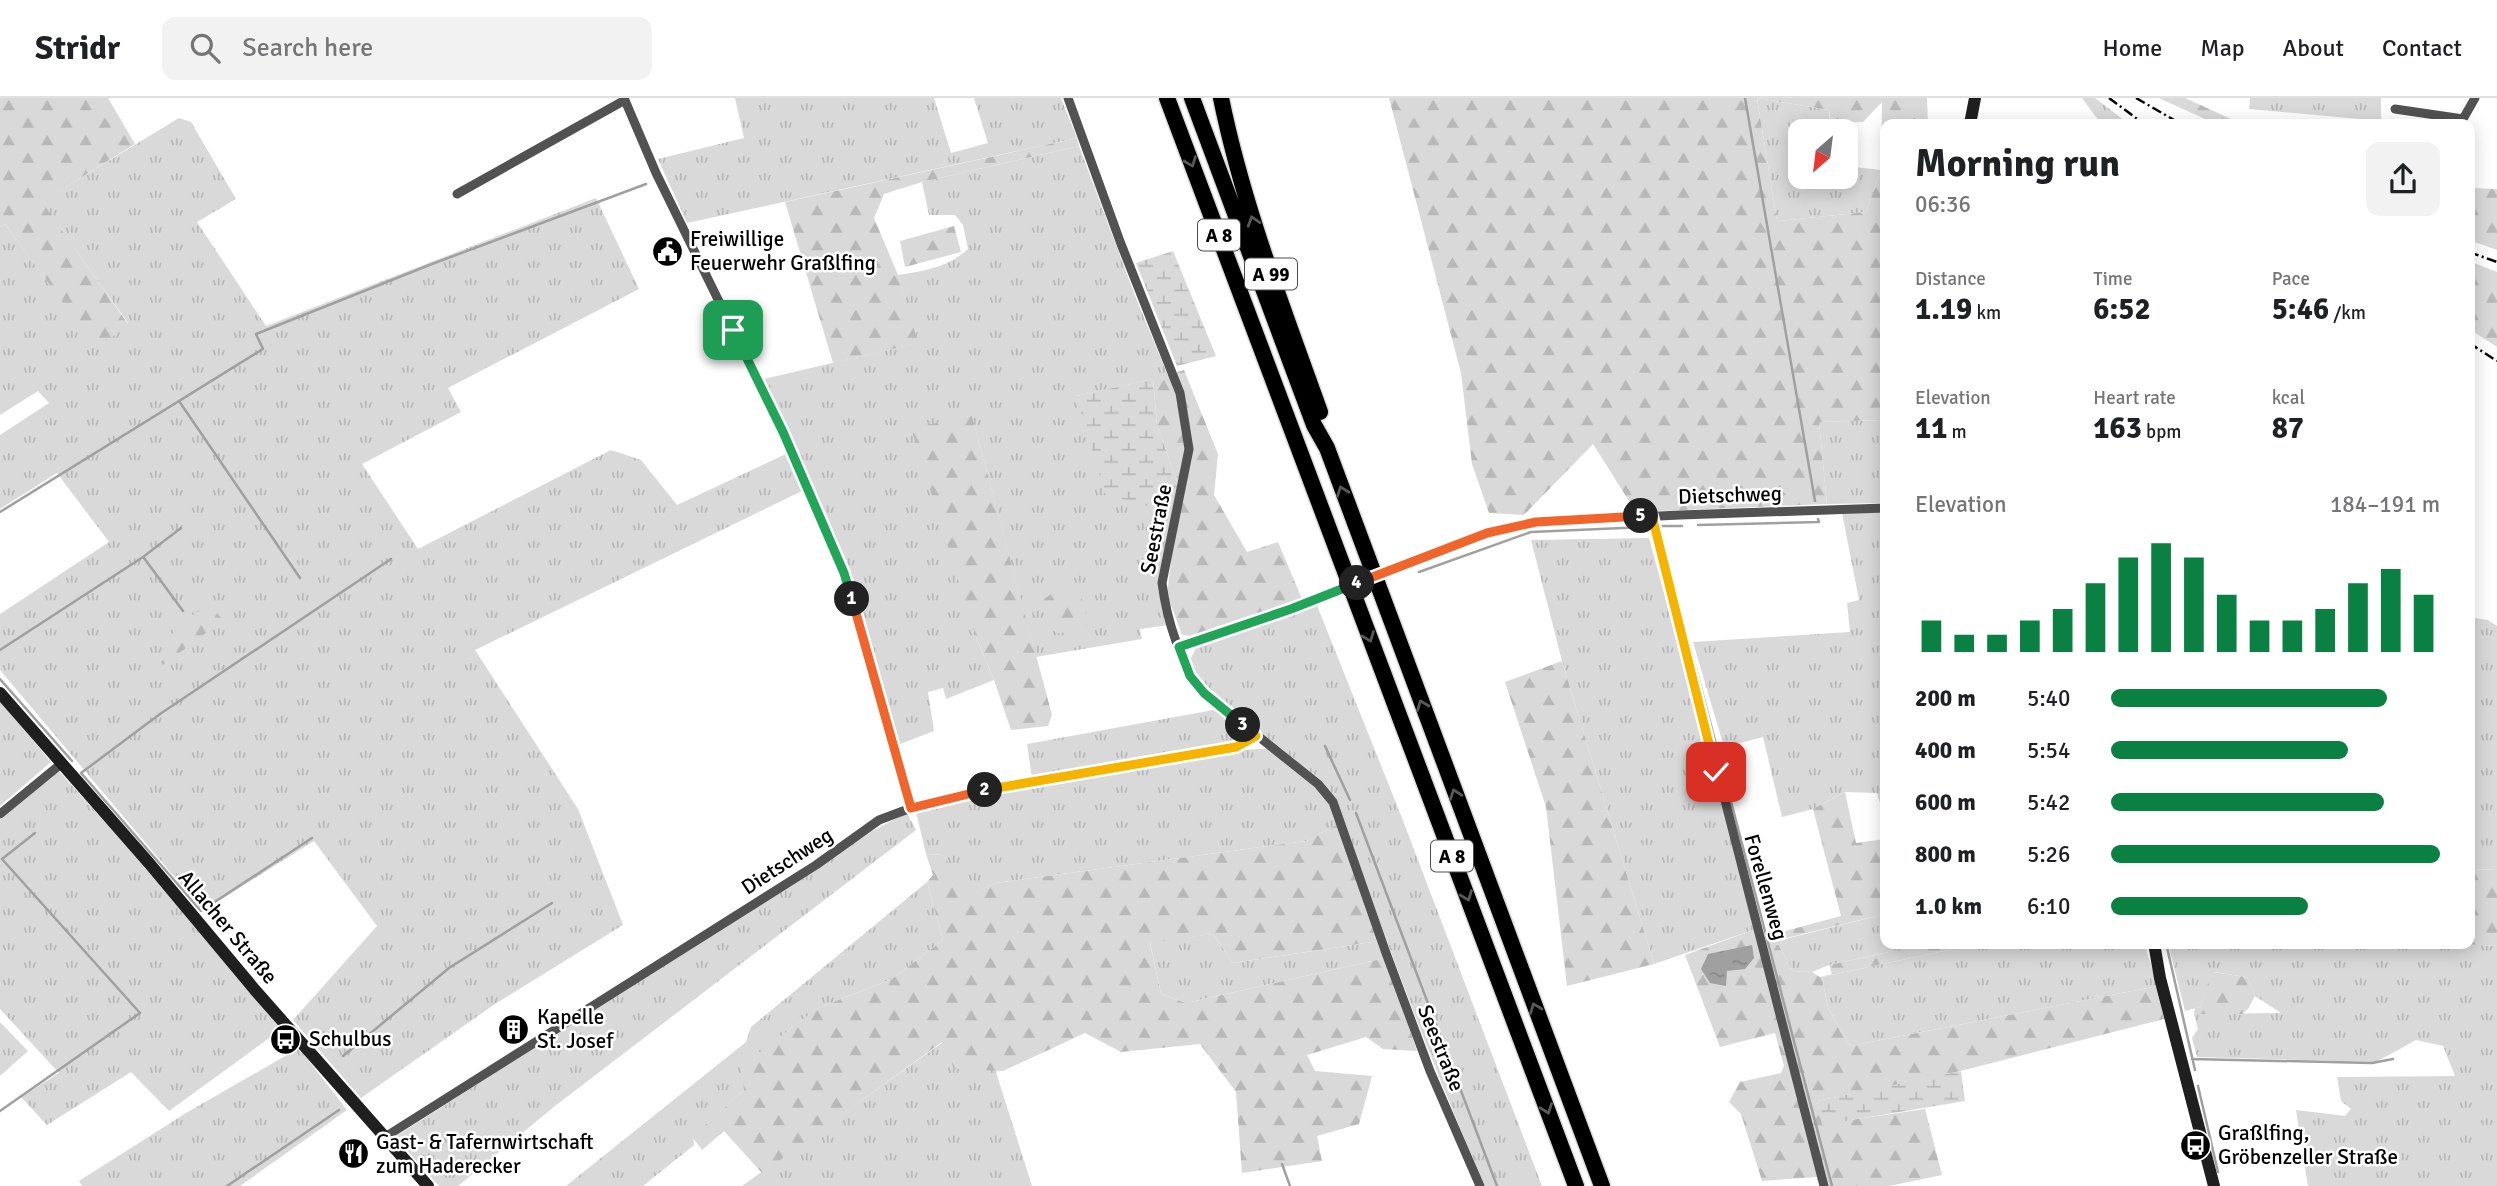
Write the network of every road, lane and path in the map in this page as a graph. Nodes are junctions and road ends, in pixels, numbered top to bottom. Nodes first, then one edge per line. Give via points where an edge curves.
1 (1068, 98) edge
2 (1167, 98) edge
3 (1192, 98) edge
4 (1221, 98) edge
5 (1975, 98) edge
6 (2474, 98) edge
7 (625, 99) edge
8 (2395, 109) dead end
9 (1971, 119) edge
10 (457, 194) dead end
11 (1327, 449) junction
12 (1880, 508) edge
13 (1652, 516) junction
14 (1179, 647) junction
15 (0, 693) edge
16 (1256, 736) junction
17 (62, 762) junction
18 (911, 808) junction
19 (0, 814) edge
20 (2155, 949) edge
21 (385, 1137) junction
22 (428, 1186) edge
23 (1480, 1186) edge
24 (1576, 1186) edge
25 (1602, 1186) edge
26 (1824, 1186) edge
27 (2214, 1186) edge

1 - 14 street, Seestraße via 1180,393 1189,449 1162,583
2 -> 24 highway, A 8
3 - 11 highway, A 8 via 1314,425
11 -> 4 highway, A 99 via 1324,421 1254,225
5 - 9 street
6 - 8 street via 2463,119
7 - 10 street
7 - 18 street via 656,173 783,432 844,573
25 -> 11 highway, A 8
12 - 13 street, Dietschweg
13 - 14 street, Dietschweg, bridge via 1536,522 1487,533
13 - 26 street, Forellenweg
14 - 16 street, Seestraße via 1190,676 1204,693
15 - 17 street, Allacher Straße
16 - 18 street, Dietschweg via 1236,747 979,790
16 - 23 street, Seestraße via 1318,784 1333,802 1425,1058
17 - 19 street
17 - 21 street, Allacher Straße
18 - 21 street, Dietschweg via 879,820 816,865
20 - 27 street
21 - 22 street, Allacher Straße

